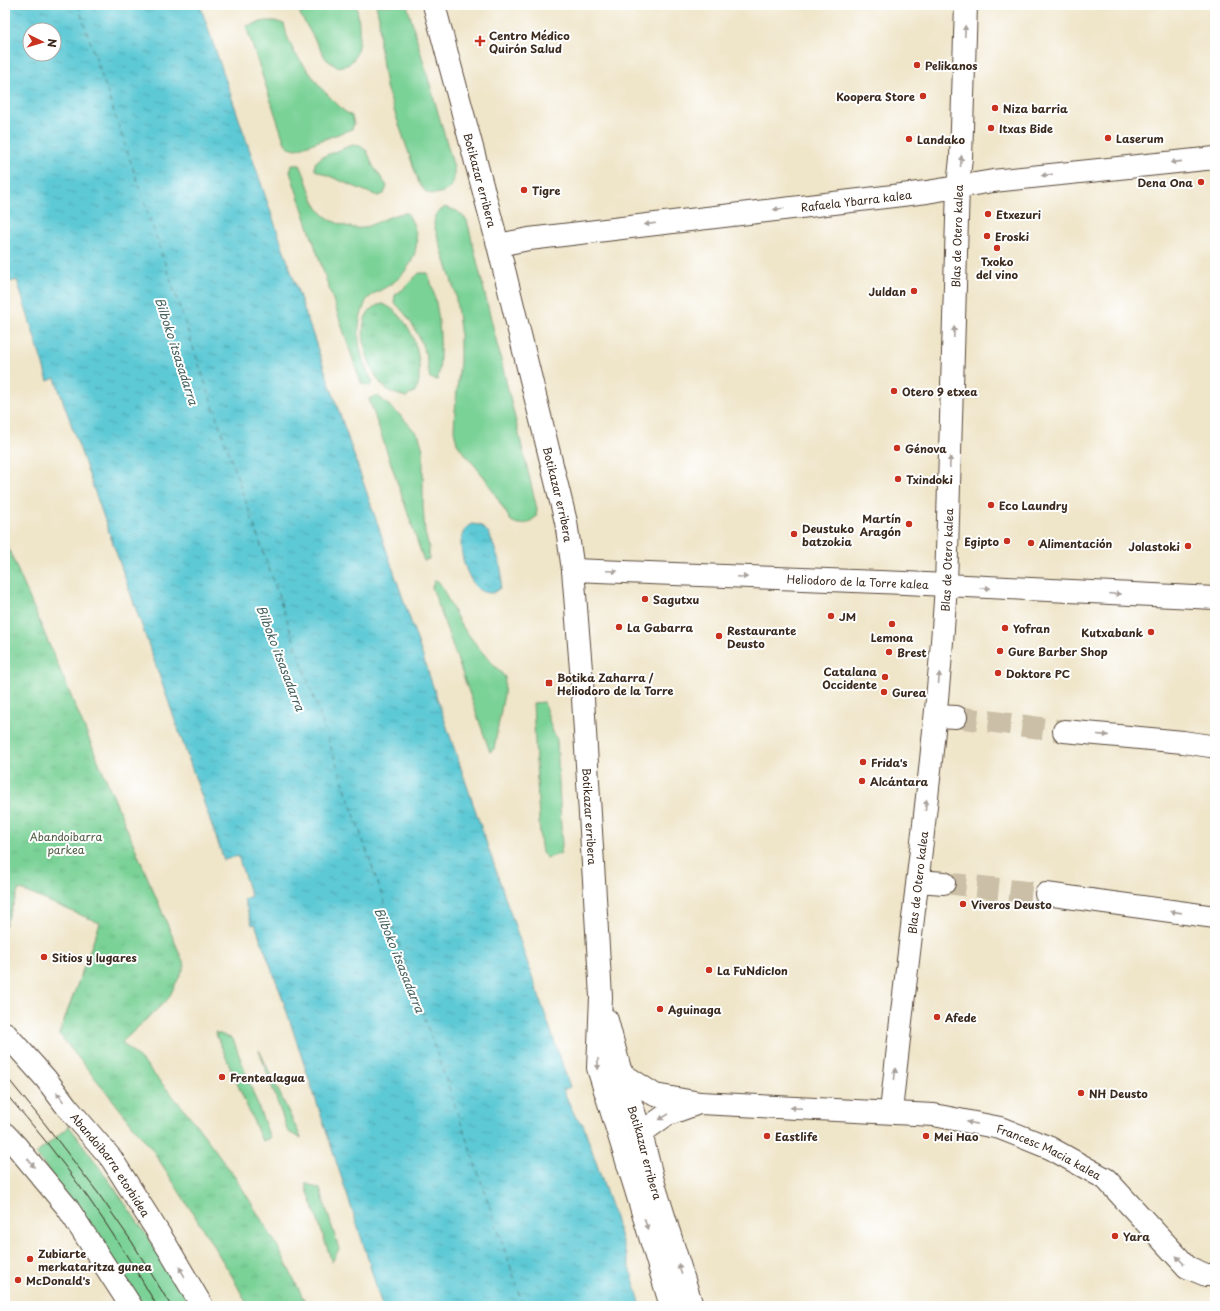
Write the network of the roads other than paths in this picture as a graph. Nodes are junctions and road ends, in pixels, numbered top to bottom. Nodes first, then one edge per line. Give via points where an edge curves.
1 (434, 5) edge
2 (966, 5) edge
3 (1215, 158) edge
4 (958, 186) junction
5 (498, 245) junction
6 (573, 570) junction
7 (946, 585) junction
8 (1215, 598) edge
9 (1064, 731) tunnel mouth
10 (1210, 746) dead end
11 (918, 881) junction
12 (944, 883) tunnel mouth
13 (1046, 894) tunnel mouth
14 (1215, 917) edge
15 (601, 997) junction
16 (7, 1040) edge
17 (621, 1073) junction
18 (700, 1103) junction
19 (891, 1112) junction
20 (641, 1133) junction
21 (5, 1134) edge
22 (635, 1187) junction
23 (1215, 1275) edge
24 (131, 1306) edge
25 (202, 1306) edge
26 (671, 1306) edge
27 (692, 1306) edge

1 - 5 street, Botikazar erribera
4 -> 2 street, Blas de Otero kalea
3 -> 4 street, Rafaela Ybarra kalea via 993,180
4 -> 5 street, Rafaela Ybarra kalea via 927,192 529,238
7 -> 4 street, Blas de Otero kalea
5 - 6 street, Botikazar erribera via 566,522
6 -> 7 street, Heliodoro de la Torre kalea
6 - 15 street, Botikazar erribera via 585,719
7 -> 8 street, Heliodoro de la Torre kalea
11 -> 7 street, Blas de Otero kalea via 946,717
9 -> 10 street
11 - 12 street
19 -> 11 street, Blas de Otero kalea
14 -> 13 street
15 - 17 street, Botikazar erribera
15 -> 22 street, Botikazar erribera via 598,1068
25 -> 16 street, Abandoibarra etorbidea via 111,1158 46,1079
17 - 18 street, Francesc Macia kalea via 655,1095
17 - 20 street, Botikazar erribera
19 -> 18 street, Francesc Macia kalea
18 -> 20 street, Francesc Macia kalea via 666,1115
23 -> 19 street, Francesc Macia kalea via 1206,1275 1187,1267 1106,1179 1050,1148 1000,1128 934,1115
20 - 22 street
27 -> 20 street, Botikazar erribera via 653,1181
21 -> 24 street via 67,1207
22 -> 26 street, Botikazar erribera

